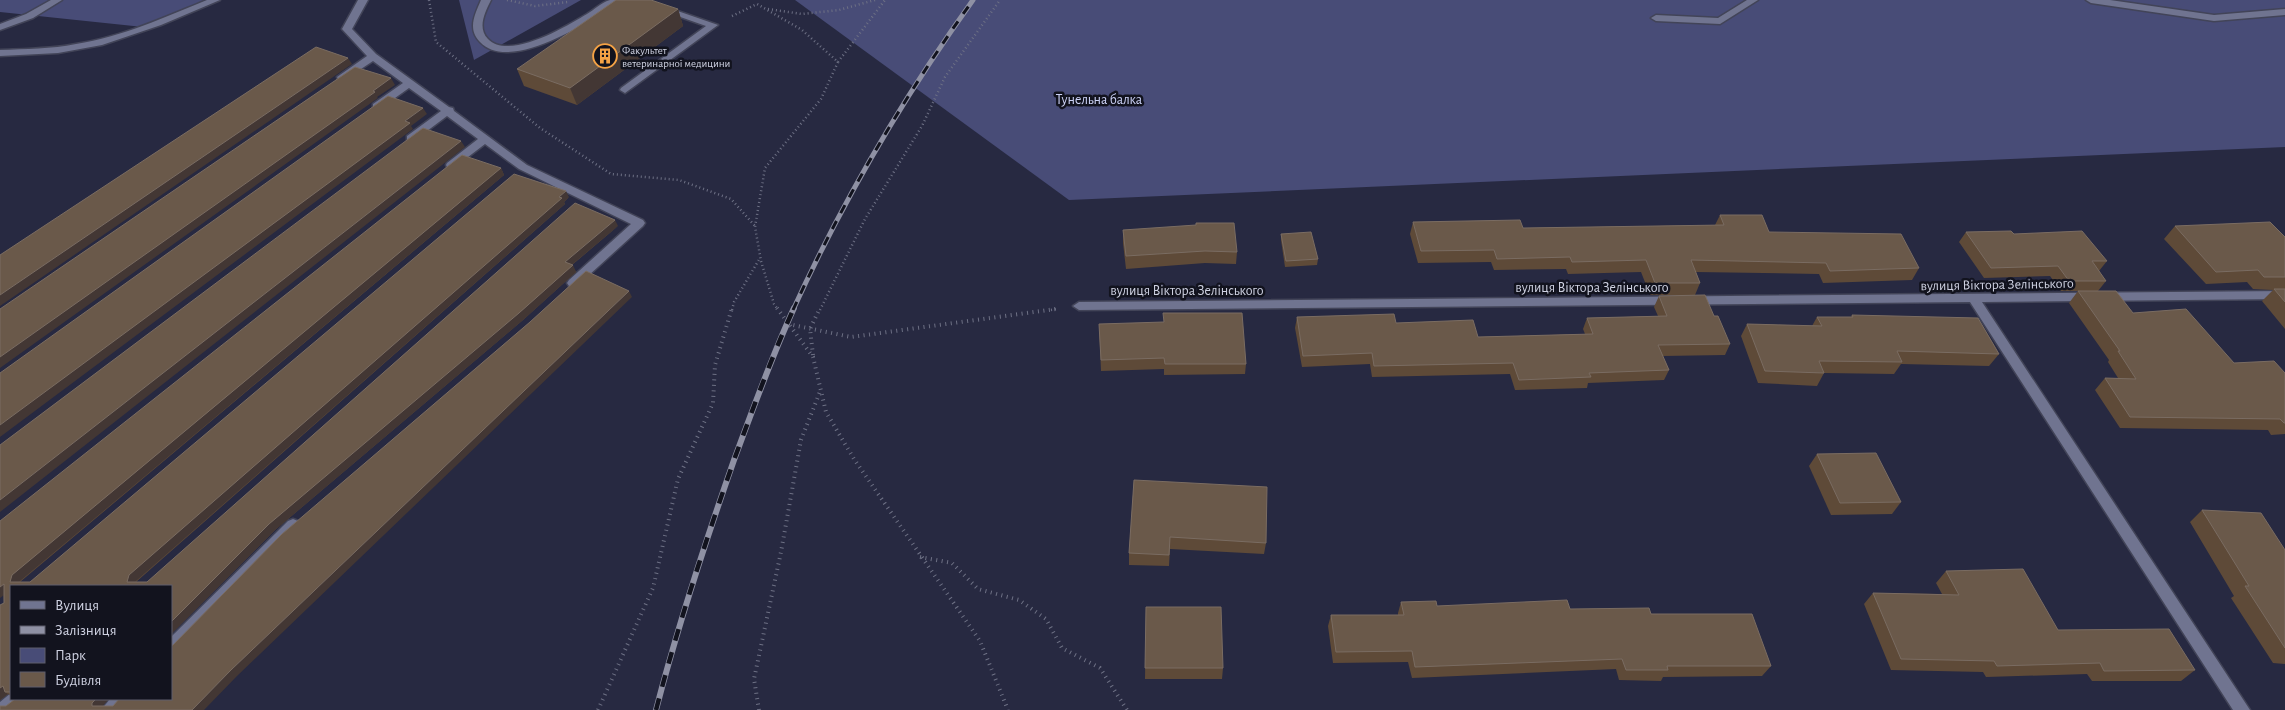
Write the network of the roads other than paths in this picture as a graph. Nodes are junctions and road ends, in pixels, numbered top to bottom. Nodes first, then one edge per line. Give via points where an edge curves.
1 (57, 0) edge
2 (215, 0) edge
3 (363, 0) edge
4 (486, 0) edge
5 (617, 0) edge
6 (638, 0) edge
7 (1753, 0) edge
8 (2091, 0) edge
9 (2285, 12) edge
10 (1656, 18) dead end
11 (0, 27) edge
12 (0, 53) edge
13 (373, 56) junction
14 (409, 83) junction
15 (333, 84) edge
16 (625, 90) dead end
17 (449, 110) junction
18 (369, 112) edge
19 (486, 138) junction
20 (401, 145) edge
21 (439, 175) edge
22 (562, 293) edge
23 (2285, 295) edge
24 (1974, 299) junction
25 (1079, 306) road end
26 (304, 516) edge
27 (172, 646) edge
28 (14, 700) edge
29 (119, 700) edge
30 (2, 710) edge
31 (109, 710) edge
32 (2242, 710) edge

1 - 11 street via 44,10
2 - 12 street via 108,40 59,50
3 - 13 street via 347,29
4 - 5 street via 476,24 480,38 492,46 512,49 549,38
6 - 16 street via 713,25
7 - 10 street via 1720,21
8 - 9 street via 2214,18
13 - 14 street
13 - 15 street
14 - 17 street
14 - 18 street
17 - 19 street
17 - 20 street
19 - 21 street
19 - 22 street via 519,170 579,200 639,224
23 - 24 street, вулиця Віктора Зелінського
24 - 25 street, вулиця Віктора Зелінського
24 - 32 street
26 - 27 street via 281,535
28 - 30 street
29 - 31 street

